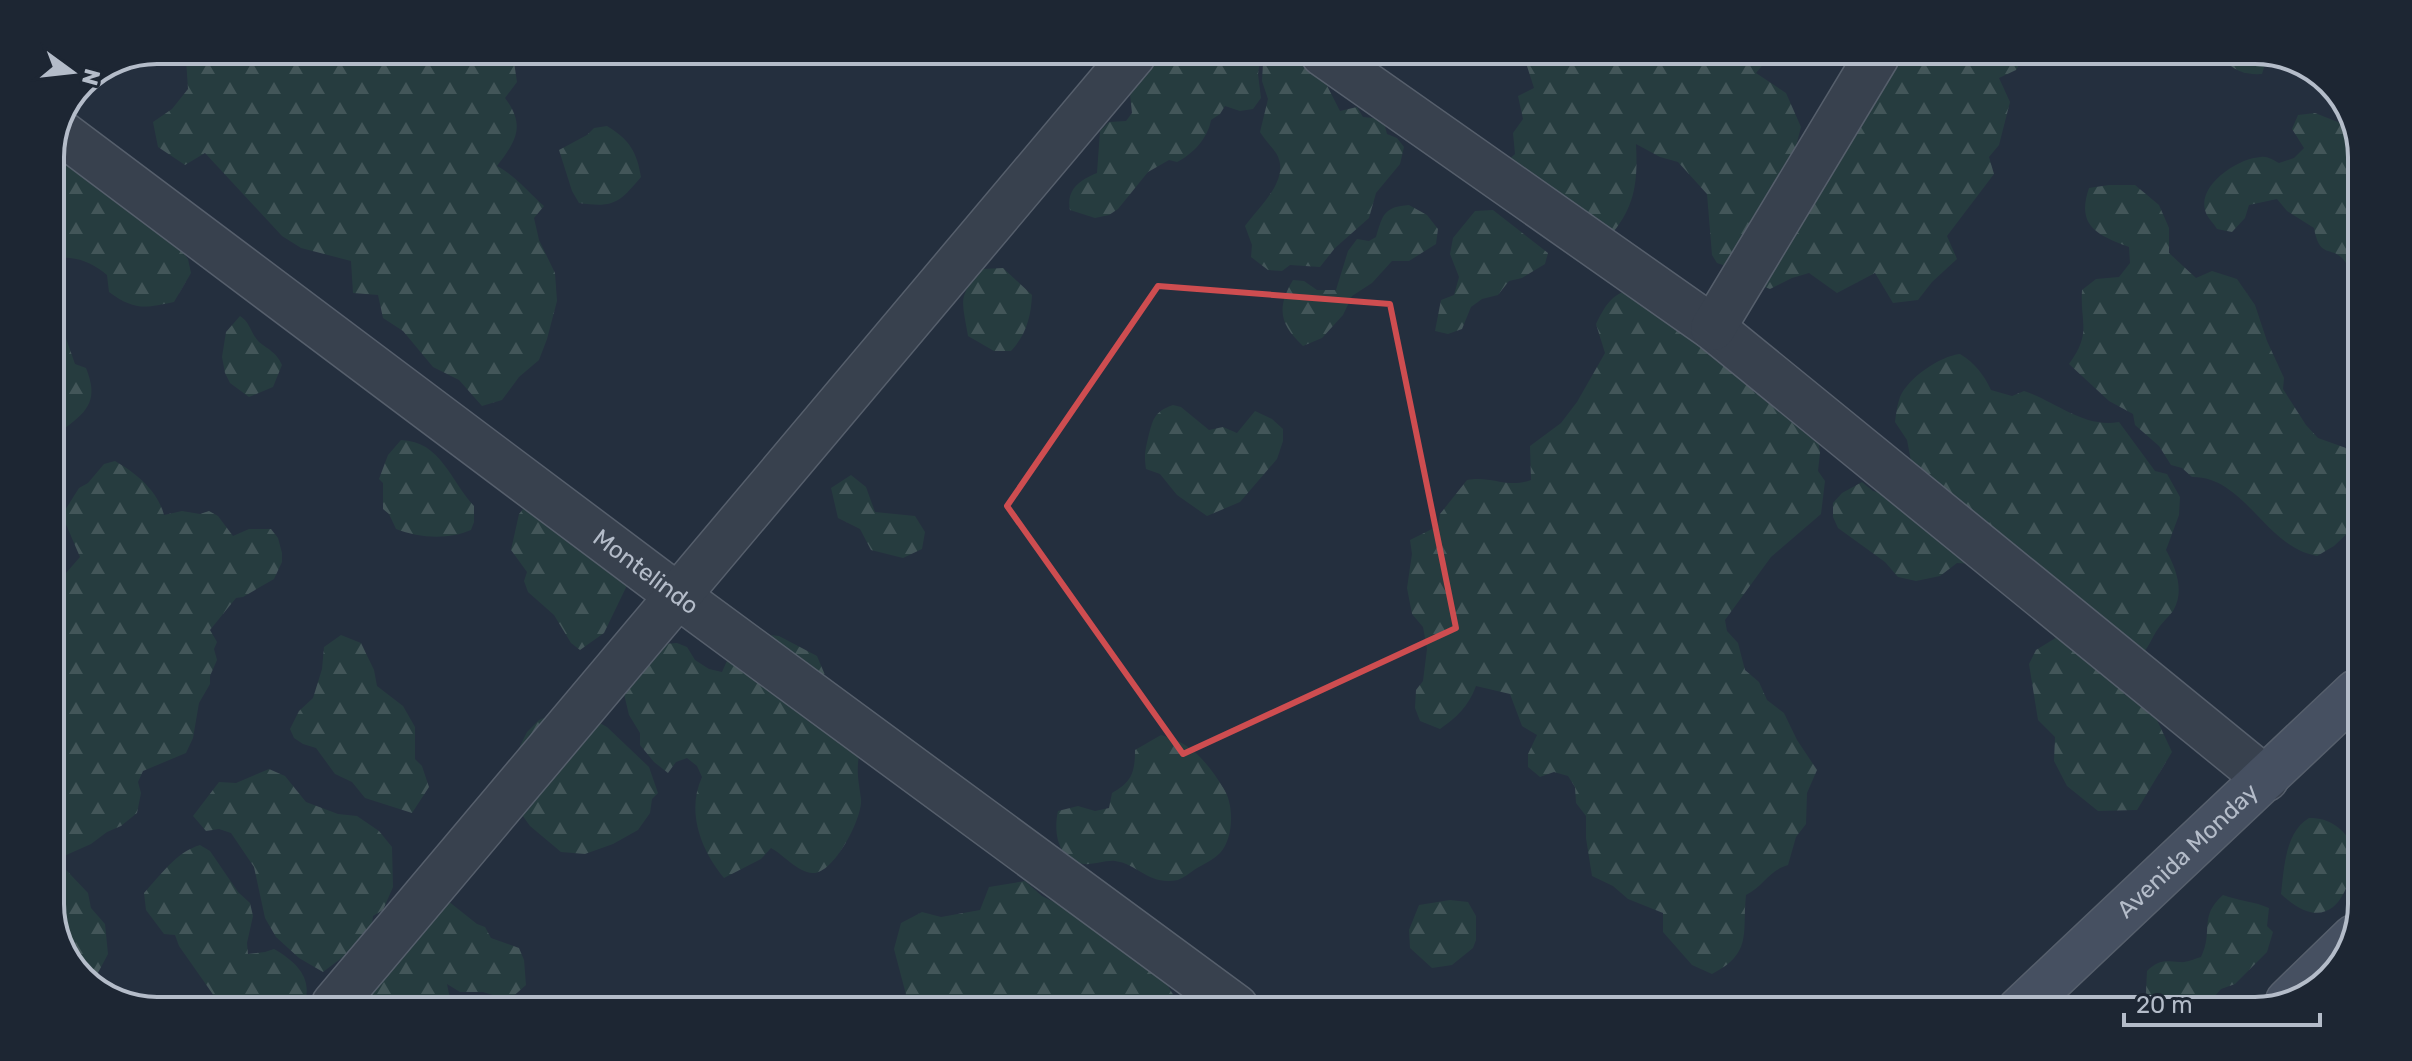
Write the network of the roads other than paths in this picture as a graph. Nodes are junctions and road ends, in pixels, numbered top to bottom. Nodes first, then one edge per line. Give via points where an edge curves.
1 (1126, 64) edge
2 (1337, 64) edge
3 (1872, 64) edge
4 (66, 137) edge
5 (1713, 328) junction
6 (678, 596) junction
7 (2348, 700) edge
8 (2266, 779) junction
9 (340, 997) edge
10 (1222, 997) edge
11 (2033, 997) edge

1 - 6 street
2 - 5 street
3 - 5 street
4 - 6 street, Montelindo
5 - 8 street
6 - 9 street
6 - 10 street, Montelindo
7 - 8 main road, Avenida Monday
8 - 11 main road, Avenida Monday

